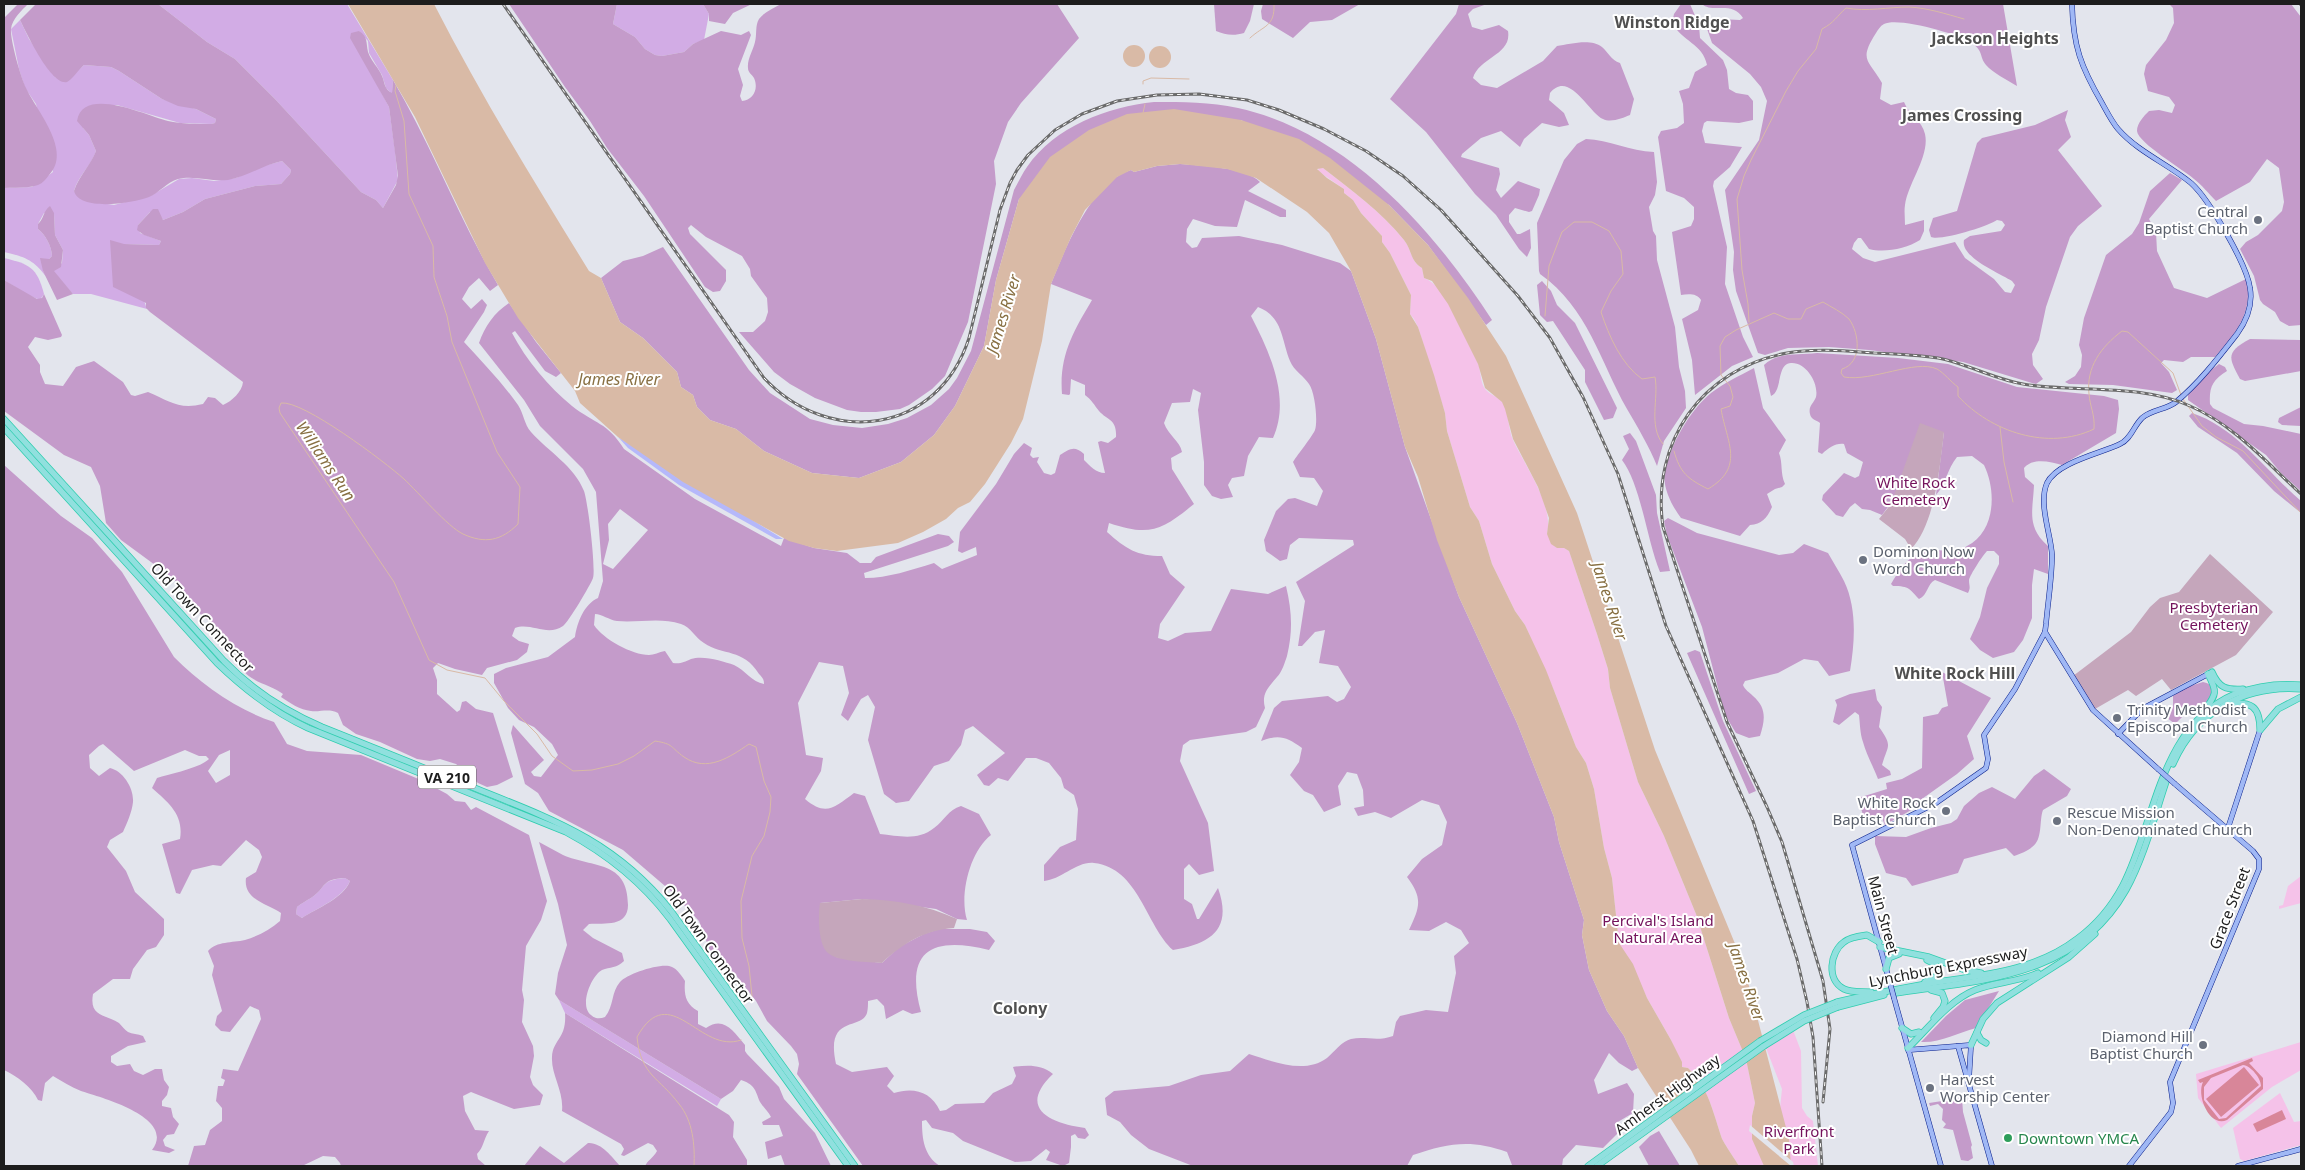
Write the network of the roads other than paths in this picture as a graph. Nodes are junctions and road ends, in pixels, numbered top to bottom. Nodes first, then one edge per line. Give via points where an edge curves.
1 (2072, 4) edge
2 (4, 419) edge
3 (4, 428) edge
4 (2045, 632) junction
5 (2210, 673) junction
6 (2301, 685) edge
7 (2248, 689) junction
8 (2301, 689) edge
9 (2301, 697) edge
10 (2224, 704) junction
11 (2202, 715) junction
12 (2260, 730) junction
13 (2118, 734) junction
14 (2228, 828) junction
15 (2115, 906) junction
16 (1880, 946) junction
17 (1899, 954) junction
18 (2060, 962) junction
19 (1886, 969) junction
20 (1988, 974) junction
21 (1919, 987) junction
22 (1876, 992) junction
23 (1837, 1005) junction
24 (1902, 1028) junction
25 (1919, 1032) junction
26 (1977, 1033) junction
27 (1986, 1043) dead end
28 (1762, 1044) joint
29 (1971, 1045) junction
30 (1958, 1046) junction
31 (1907, 1048) junction
32 (1969, 1084) junction
33 (1645, 1128) junction
34 (2301, 1149) edge
35 (848, 1166) edge
36 (856, 1166) edge
37 (1588, 1166) edge
38 (1597, 1166) edge
39 (1941, 1166) edge
40 (1992, 1166) edge
41 (2129, 1166) edge
42 (2238, 1166) edge

1 - 4 main road via 2075,42 2082,69 2116,128 2191,183 2201,194 2248,277 2250,302 2245,323 2183,396 2171,406 2142,418 2120,444 2082,458 2048,482 2046,520 2052,557
2 - 36 highway, Old Town Connector / VA 210 via 220,657 264,696 322,727 567,826 607,850 639,875 671,911
3 - 35 highway, Old Town Connector / VA 210 via 217,663 253,696 308,728 566,832 602,853 630,875 670,920
4 - 13 main road, Grace Street via 2093,710
4 - 16 main road, Main Street via 2015,689 1984,735 1988,759 1984,770 1936,802 1852,845
5 - 7 highway via 2224,688
5 - 11 highway via 2215,694
5 - 13 main road via 2142,709
6 - 7 highway, Lynchburg Expressway via 2279,684
7 - 11 highway, Lynchburg Expressway via 2219,702
8 - 10 highway, Lynchburg Expressway via 2258,691
9 - 12 highway via 2278,709
10 - 12 highway via 2244,703 2254,708 2260,716
10 - 15 highway, Lynchburg Expressway via 2198,726 2179,753 2132,876
11 - 20 highway, Lynchburg Expressway via 2175,751 2130,873 2109,908 2084,934 2050,956 2026,966
12 - 14 main road
13 - 14 main road, Grace Street, bridge
14 - 41 main road, Grace Street via 2259,859 2258,874 2170,1082 2171,1112
15 - 18 highway via 2108,920 2089,940
15 - 21 highway, Lynchburg Expressway via 2084,939 2043,965 2012,974
16 - 17 highway
16 - 19 main road, Main Street
16 - 20 highway
16 - 22 highway via 1867,935 1845,941 1837,950 1832,967 1834,980 1843,988
17 - 19 highway via 1889,958
17 - 21 highway via 1928,960 1938,968 1937,976
18 - 26 highway via 1997,1003 1983,1019
18 - 31 highway via 2023,978 1969,993 1950,1006
19 - 24 main road, Main Street, bridge
20 - 21 highway, Lynchburg Expressway
21 - 22 highway, Lynchburg Expressway
21 - 23 highway, Lynchburg Expressway
21 - 25 highway via 1938,991 1945,1001 1941,1010
22 - 23 highway, Lynchburg Expressway
23 - 28 highway, Lynchburg Expressway, bridge
24 - 25 highway via 1911,1034
24 - 31 main road, Main Street
25 - 31 highway
26 - 27 highway
26 - 29 highway
28 - 33 highway, Amherst Highway
29 - 30 main road
29 - 32 main road
30 - 31 main road
30 - 32 main road
31 - 39 main road, Main Street
32 - 40 main road
33 - 37 highway, Amherst Highway
33 - 38 highway, Amherst Highway
34 - 42 main road

